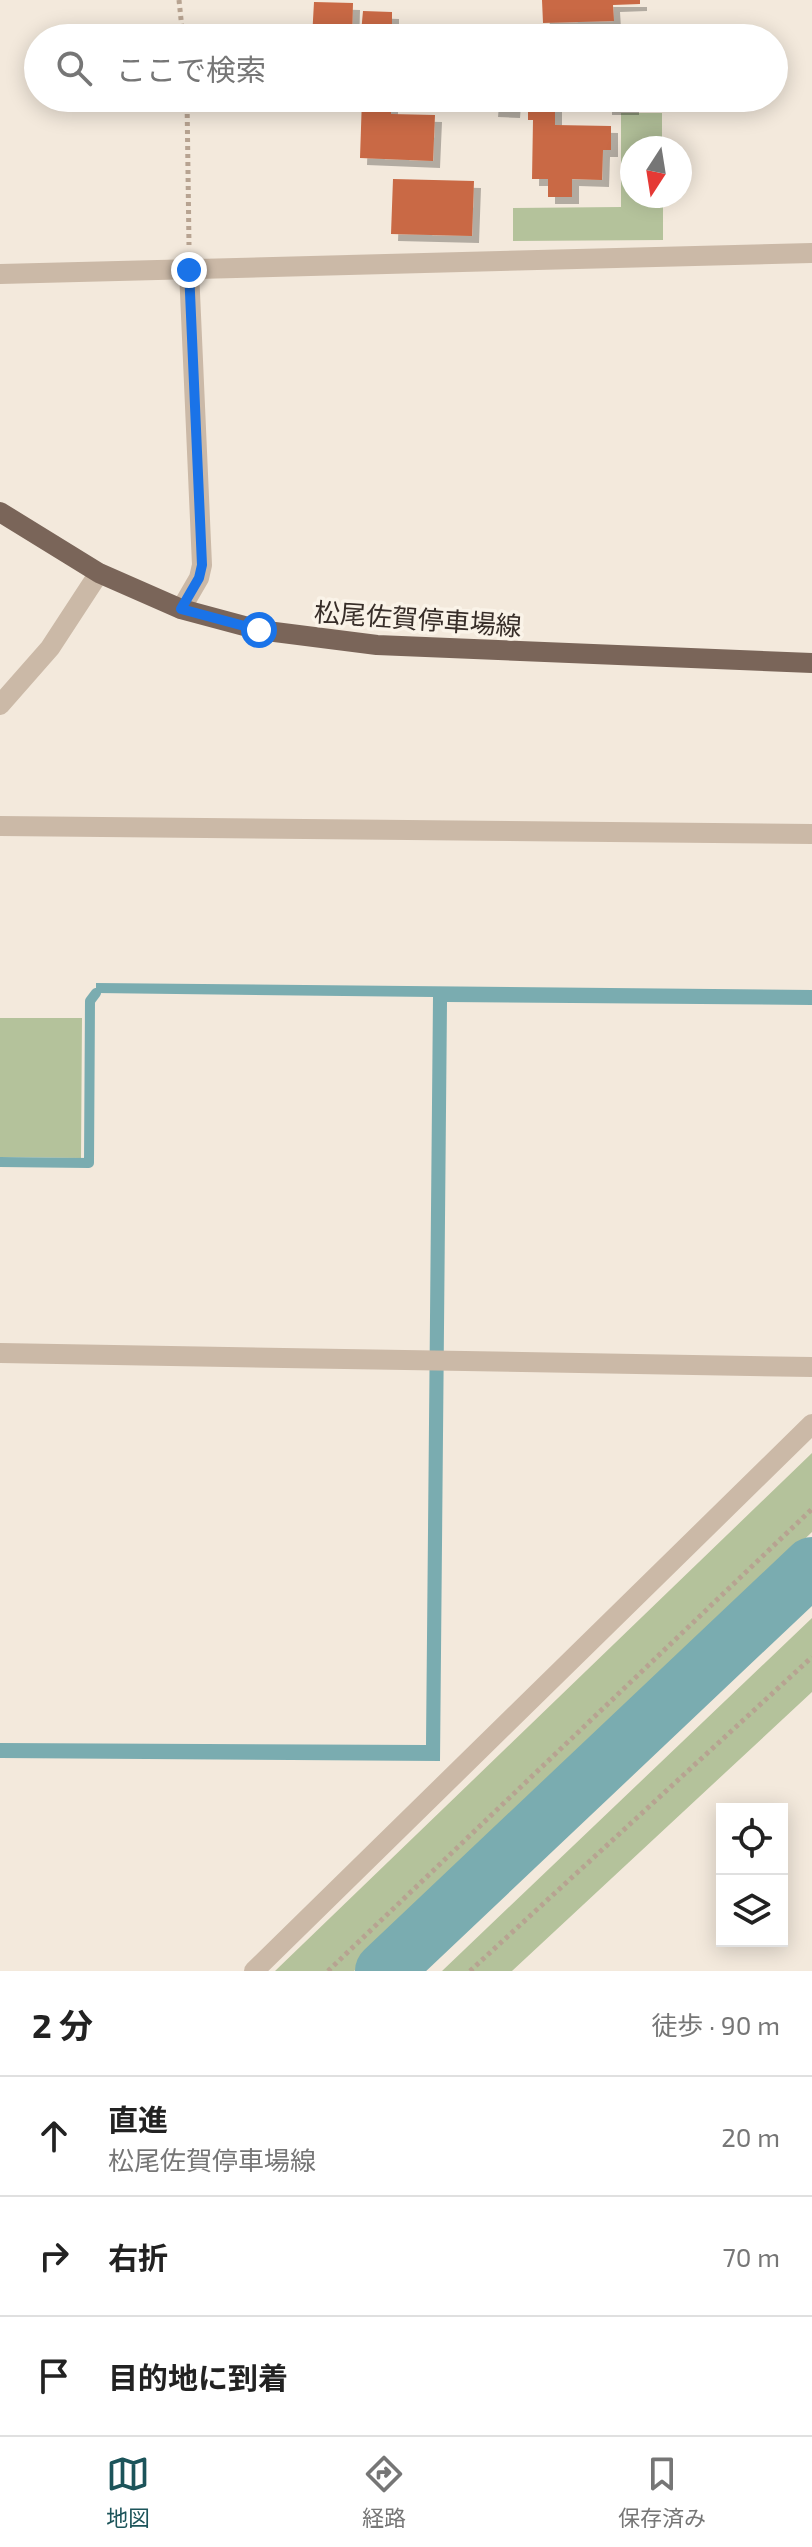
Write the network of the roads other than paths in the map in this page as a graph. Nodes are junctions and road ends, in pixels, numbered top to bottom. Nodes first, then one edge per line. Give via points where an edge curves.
1 (812, 253) edge
2 (189, 270) junction
3 (0, 274) edge
4 (0, 512) edge
5 (99, 573) junction
6 (181, 609) junction
7 (812, 663) edge
8 (0, 705) edge
9 (0, 826) edge
10 (812, 834) edge
11 (0, 1353) edge
12 (812, 1367) edge
13 (812, 1424) edge
14 (254, 1971) edge

1 - 2 street
2 - 3 street
2 - 6 street via 202,565
4 - 5 main road, 松尾佐賀停車場線
5 - 6 main road, 松尾佐賀停車場線
5 - 8 street via 50,648
6 - 7 main road, 松尾佐賀停車場線 via 259,630 377,645
9 - 10 street
11 - 12 street
13 - 14 street

